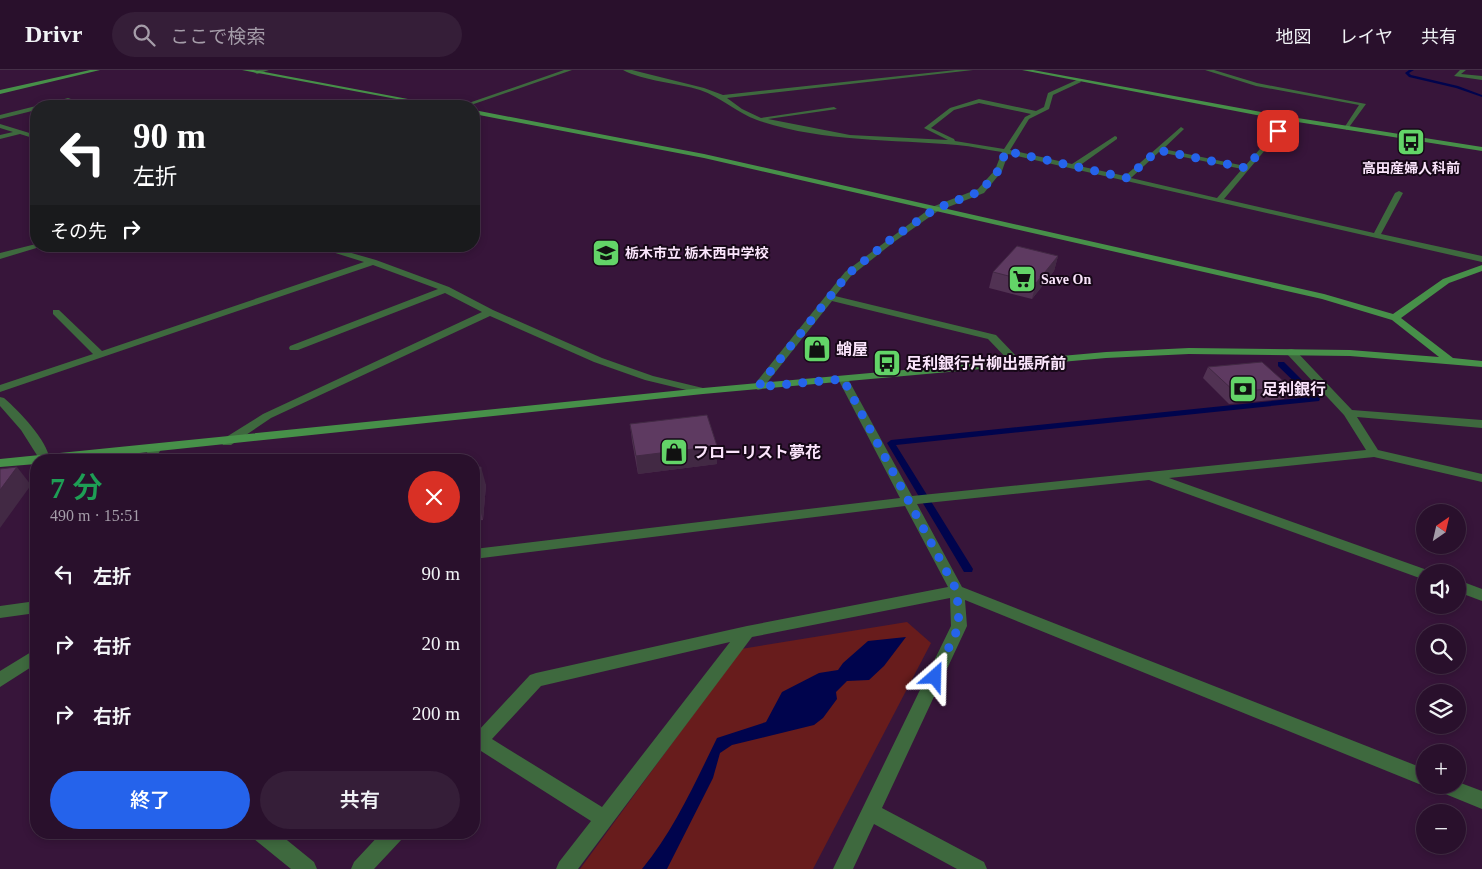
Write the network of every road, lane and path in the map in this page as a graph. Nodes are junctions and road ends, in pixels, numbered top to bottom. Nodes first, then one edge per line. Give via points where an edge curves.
1 (79, 70) edge
2 (97, 70) edge
3 (245, 70) edge
4 (266, 70) edge
5 (569, 70) edge
6 (626, 70) edge
7 (970, 70) edge
8 (1025, 70) edge
9 (1208, 70) edge
10 (1463, 70) edge
11 (257, 72) junction
12 (1482, 78) edge
13 (1079, 80) junction
14 (0, 87) edge
15 (0, 92) edge
16 (722, 97) junction
17 (409, 100) edge
18 (480, 100) edge
19 (834, 109) dead end
20 (30, 110) edge
21 (480, 113) edge
22 (1037, 113) junction
23 (0, 117) edge
24 (1289, 118) junction
25 (760, 119) junction
26 (0, 126) edge
27 (1347, 128) junction
28 (1181, 129) dead end
29 (20, 132) junction
30 (30, 135) edge
31 (0, 137) edge
32 (1115, 138) dead end
33 (959, 143) junction
34 (1482, 149) edge
35 (1158, 150) junction
36 (1006, 151) junction
37 (1074, 166) junction
38 (1246, 168) junction
39 (1127, 178) junction
40 (1399, 193) dead end
41 (1218, 200) junction
42 (935, 209) junction
43 (1376, 236) junction
44 (30, 248) edge
45 (338, 252) edge
46 (0, 256) edge
47 (1482, 259) edge
48 (373, 262) junction
49 (1482, 268) edge
50 (446, 289) junction
51 (828, 298) junction
52 (56, 312) dead end
53 (490, 312) junction
54 (1395, 318) junction
55 (294, 348) dead end
56 (1291, 352) junction
57 (100, 355) junction
58 (1449, 360) junction
59 (1016, 362) junction
60 (1482, 364) edge
61 (843, 379) junction
62 (758, 387) junction
63 (0, 389) edge
64 (703, 391) junction
65 (0, 400) edge
66 (1349, 413) junction
67 (1482, 424) edge
68 (227, 442) junction
69 (156, 448) junction
70 (1374, 453) junction
71 (38, 454) edge
72 (98, 454) edge
73 (152, 454) edge
74 (30, 461) edge
75 (0, 463) edge
76 (1148, 475) junction
77 (1482, 478) edge
78 (908, 501) junction
79 (480, 553) edge
80 (1416, 572) edge
81 (1466, 589) edge
82 (957, 591) junction
83 (1482, 595) edge
84 (30, 608) edge
85 (0, 612) edge
86 (747, 632) junction
87 (30, 660) edge
88 (0, 680) edge
89 (480, 738) edge
90 (480, 744) edge
91 (1416, 774) edge
92 (1466, 794) edge
93 (1482, 800) edge
94 (870, 812) junction
95 (604, 819) junction
96 (269, 839) edge
97 (389, 839) edge
98 (306, 869) edge
99 (361, 869) edge
100 (566, 869) edge
101 (843, 869) edge
102 (977, 869) edge

1 - 14 street
2 - 15 street
3 - 11 street
4 - 11 street
5 - 18 street
6 - 16 street
7 - 16 street
8 - 13 street
9 - 27 street via 1256,84 1363,104
10 - 12 street via 1456,74
11 - 17 street
13 - 22 street via 1050,94 1047,108
13 - 24 street
16 - 25 street
19 - 25 street
20 - 23 street
21 - 42 street via 704,156
22 - 33 street via 979,101 952,109 927,128
22 - 36 street via 1027,118
24 - 27 street
24 - 38 street
25 - 33 street via 850,137
26 - 29 street
27 - 34 street
28 - 35 street
29 - 30 street
29 - 31 street
32 - 37 street
33 - 36 street
35 - 38 street
35 - 39 street
36 - 37 street
36 - 42 street via 998,171 981,191
37 - 39 street
38 - 41 street
39 - 41 street
40 - 43 street
41 - 43 street
42 - 51 street via 848,274
42 - 54 street via 1324,297
43 - 47 street
44 - 46 street
45 - 48 street
48 - 50 street
48 - 57 street
49 - 54 street via 1444,281
50 - 53 street
50 - 55 street
51 - 59 street via 992,337
51 - 62 street
52 - 57 street
53 - 64 street via 598,360 649,378
53 - 68 street via 267,416
54 - 58 street
56 - 58 street
56 - 59 street via 1189,351
56 - 66 street
57 - 63 street
58 - 60 street
59 - 61 street
61 - 62 street
61 - 78 street
62 - 64 street
64 - 68 street
65 - 71 street via 17,415 34,438
66 - 67 street
66 - 70 street
68 - 69 street
69 - 72 street
69 - 73 street
70 - 76 street
70 - 77 street
74 - 75 street
76 - 78 street
76 - 80 street
78 - 79 street
78 - 82 street
81 - 83 street
82 - 86 street
82 - 91 street
82 - 94 street via 959,626
84 - 85 street
86 - 89 street via 536,680
86 - 95 street
87 - 88 street
90 - 95 street
92 - 93 street
94 - 101 street
94 - 102 street
95 - 100 street
96 - 98 street
97 - 99 street

